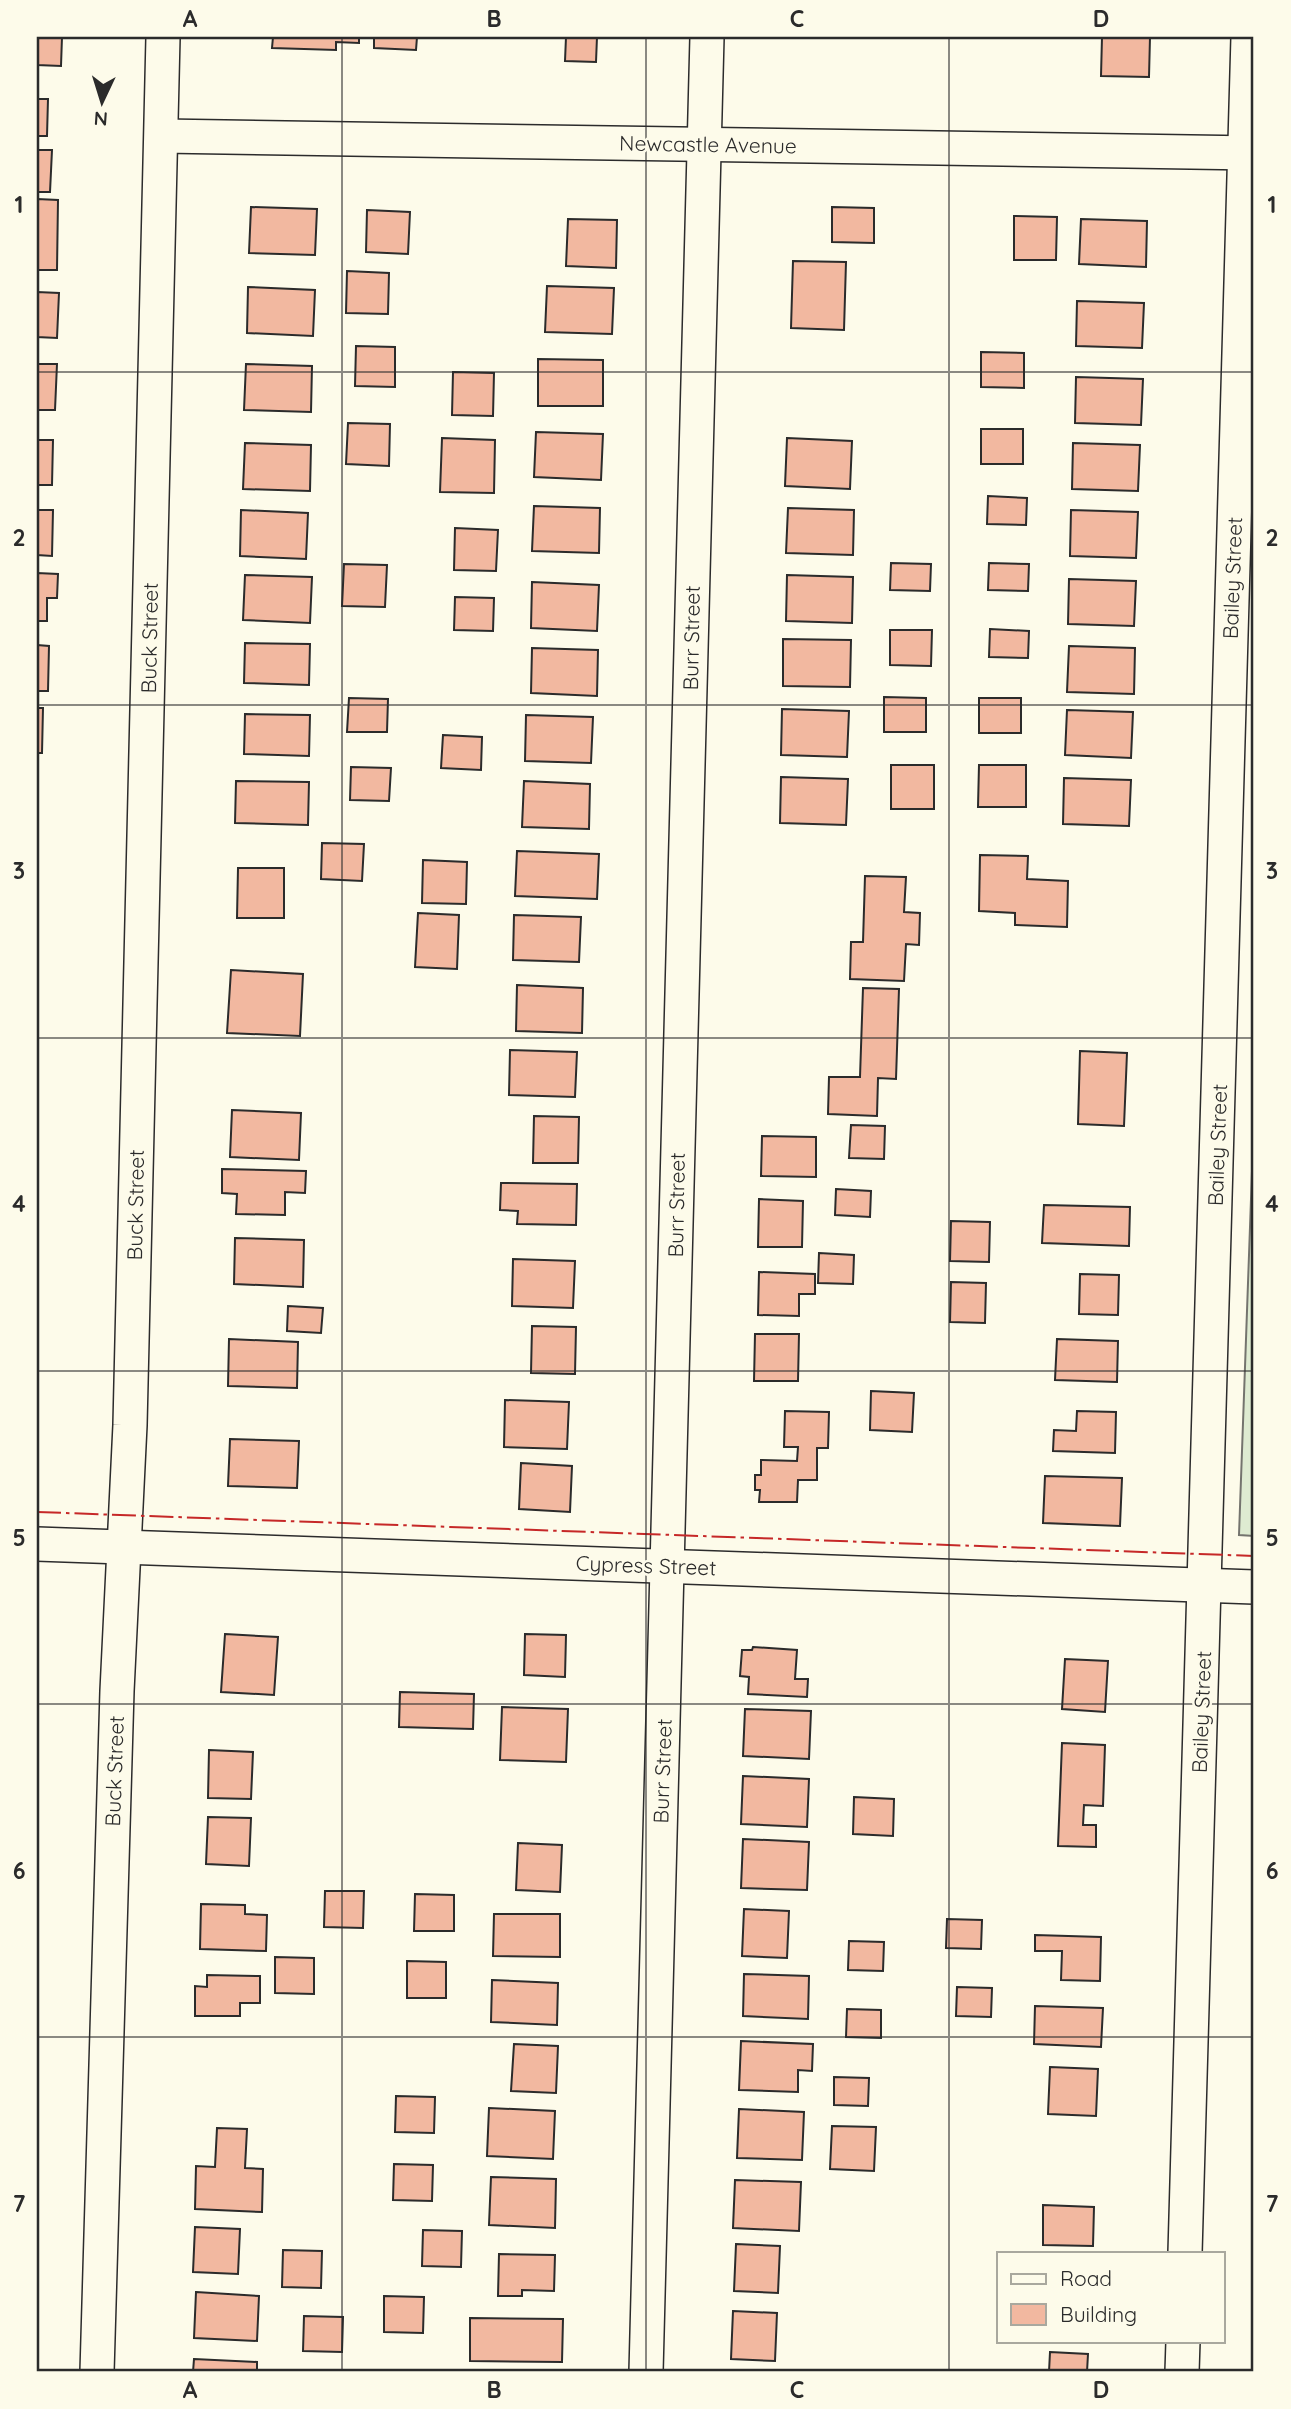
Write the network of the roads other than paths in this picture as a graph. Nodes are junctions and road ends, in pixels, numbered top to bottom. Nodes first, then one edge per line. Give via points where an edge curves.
1 (163, 37) edge
2 (707, 37) edge
3 (1248, 37) edge
4 (162, 136) junction
5 (704, 145) junction
6 (1250, 153) edge
7 (37, 1544) edge
8 (124, 1547) junction
9 (668, 1566) junction
10 (1206, 1586) junction
11 (1254, 1587) edge
12 (1185, 2252) edge
13 (1183, 2342) edge
14 (97, 2372) edge
15 (646, 2372) edge
16 (1182, 2372) edge

1 - 4 street, Buck Street
2 - 5 street, Burr Street
3 - 6 street, Bailey Street
4 - 5 street, Newcastle Avenue
4 - 8 street, Buck Street
5 - 6 street, Newcastle Avenue
5 - 9 street, Burr Street
6 - 10 street, Bailey Street
7 - 8 street, Cypress Street
8 - 9 street, Cypress Street
8 - 14 street, Buck Street
9 - 10 street, Cypress Street
9 - 15 street, Burr Street
10 - 11 street, Cypress Street
10 - 12 street, Bailey Street
13 - 16 street

